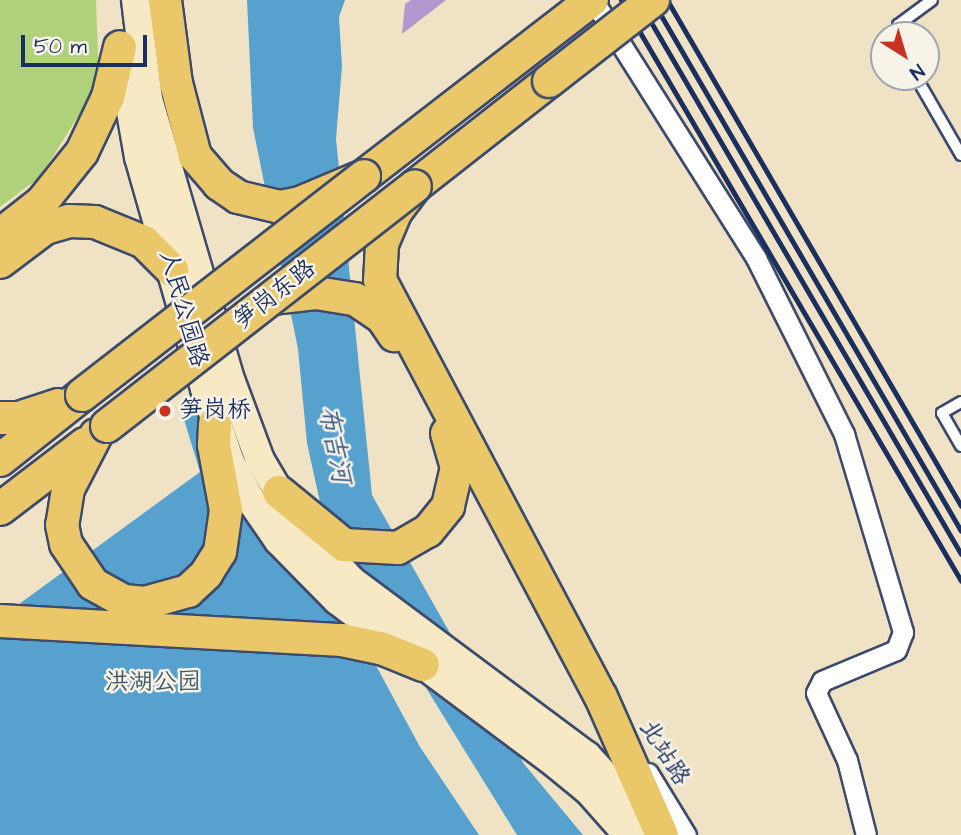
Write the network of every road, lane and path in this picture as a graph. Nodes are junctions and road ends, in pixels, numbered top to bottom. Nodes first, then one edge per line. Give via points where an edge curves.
1 (118, 0) edge
2 (136, 0) edge
3 (165, 0) edge
4 (593, 0) edge
5 (653, 0) edge
6 (932, 0) edge
7 (905, 21) edge
8 (120, 47) junction
9 (924, 91) edge
10 (961, 155) edge
11 (364, 176) junction
12 (415, 186) junction
13 (0, 235) edge
14 (0, 262) edge
15 (172, 270) junction
16 (272, 298) junction
17 (218, 386) junction
18 (429, 388) junction
19 (82, 395) junction
20 (961, 402) edge
21 (0, 418) edge
22 (215, 423) junction
23 (101, 431) junction
24 (961, 446) edge
25 (0, 460) edge
26 (279, 492) junction
27 (0, 509) edge
28 (0, 621) edge
29 (423, 665) junction
30 (598, 783) junction
31 (665, 828) edge
32 (628, 835) edge
33 (686, 835) edge
34 (866, 835) edge

1 - 8 main road, 人民公园路
2 - 17 main road, 人民公园路 via 148,99
3 - 11 main road, bridge via 188,139 206,171 238,197 259,205 300,203
4 - 11 main road, 笋岗东路
4 - 34 street via 756,258 844,434 903,632 896,650 822,681 816,693 847,760
5 - 12 main road, 笋岗东路, bridge
6 - 7 lane
8 - 13 main road via 108,97 82,152 42,202
8 - 15 main road, 人民公园路 via 136,144
9 - 10 lane
11 - 19 main road, 笋岗东路, bridge
12 - 16 main road, 笋岗东路, bridge
12 - 18 main road via 386,232 379,267 386,297
14 - 15 main road via 46,228 69,221 95,222 144,242
15 - 17 main road, 人民公园路
16 - 18 main road via 327,293 368,306 392,331
16 - 23 main road, 笋岗东路, bridge
17 - 22 main road, 人民公园路
17 - 26 main road, 人民公园路
18 - 26 main road via 457,468 439,519 428,531 398,548 359,549 327,536
18 - 31 main road via 601,696
19 - 21 main road via 19,418
19 - 25 main road, 笋岗东路
20 - 24 lane via 942,413
22 - 23 main road via 225,532 206,575 188,591 145,603 107,593 74,561 62,525 63,506 79,465
22 - 29 main road, 人民公园路 via 250,499 279,541 337,600
23 - 27 main road, 笋岗东路
26 - 30 main road, 人民公园路 via 317,548 352,581
28 - 29 main road via 342,640 381,648
29 - 30 main road, 人民公园路
30 - 31 main road
30 - 32 main road
31 - 33 street, 北站路

